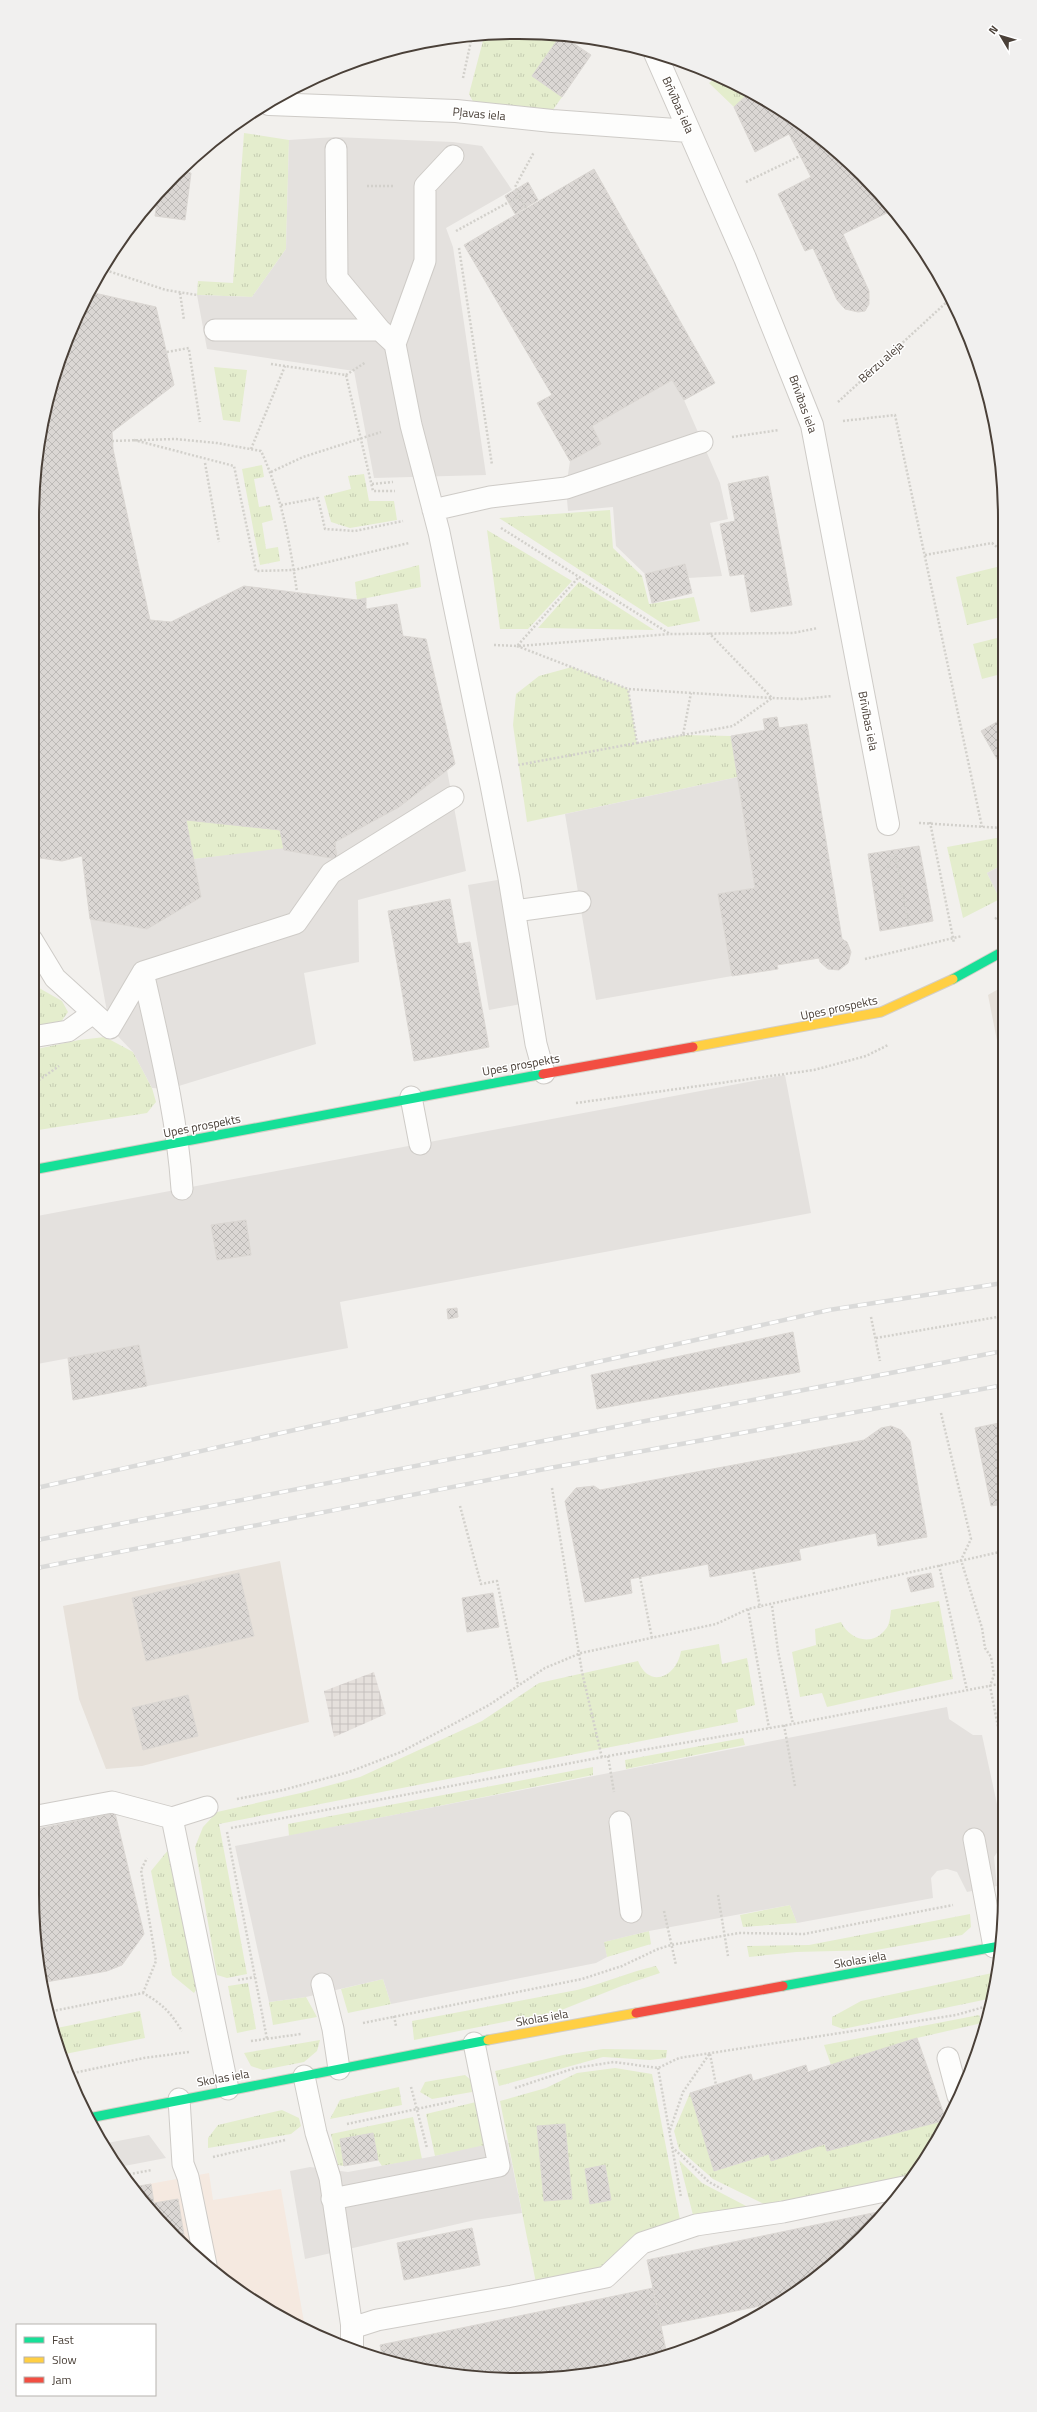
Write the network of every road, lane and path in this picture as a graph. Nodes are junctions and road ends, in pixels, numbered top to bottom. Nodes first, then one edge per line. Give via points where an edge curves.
1 (658, 59) edge
2 (277, 104) edge
3 (552, 121) junction
4 (689, 131) junction
5 (336, 149) dead end
6 (453, 156) dead end
7 (800, 156) dead end
8 (336, 186) junction
9 (425, 186) junction
10 (520, 196) junction
11 (718, 196) junction
12 (526, 208) dead end
13 (456, 238) dead end
14 (458, 244) dead end
15 (108, 271) edge
16 (180, 293) junction
17 (197, 295) dead end
18 (947, 302) edge
19 (185, 324) dead end
20 (214, 330) dead end
21 (388, 337) junction
22 (188, 342) dead end
23 (189, 348) junction
24 (167, 352) dead end
25 (189, 352) junction
26 (197, 353) dead end
27 (263, 362) dead end
28 (285, 366) junction
29 (200, 422) dead end
30 (812, 425) junction
31 (134, 440) junction
32 (356, 440) dead end
33 (112, 441) dead end
34 (702, 442) joint
35 (251, 449) junction
36 (206, 463) dead end
37 (271, 472) junction
38 (401, 482) dead end
39 (372, 484) junction
40 (397, 491) dead end
41 (490, 497) junction
42 (281, 505) junction
43 (433, 510) junction
44 (402, 514) dead end
45 (439, 532) junction
46 (219, 542) dead end
47 (998, 548) edge
48 (925, 555) junction
49 (294, 570) junction
50 (578, 578) junction
51 (297, 592) dead end
52 (848, 622) junction
53 (709, 633) junction
54 (670, 634) junction
55 (461, 643) junction
56 (517, 646) junction
57 (628, 689) junction
58 (691, 693) junction
59 (862, 693) junction
60 (772, 698) junction
61 (683, 735) junction
62 (637, 743) junction
63 (490, 780) junction
64 (453, 797) dead end
65 (930, 822) junction
66 (888, 824) joint
67 (982, 827) junction
68 (998, 828) edge
69 (888, 868) dead end
70 (580, 902) dead end
71 (515, 911) junction
72 (998, 917) edge
73 (990, 923) dead end
74 (910, 926) dead end
75 (966, 935) dead end
76 (952, 939) junction
77 (39, 952) edge
78 (998, 954) edge
79 (865, 959) dead end
80 (143, 972) junction
81 (963, 975) junction
82 (93, 1013) junction
83 (39, 1036) edge
84 (544, 1073) junction
85 (411, 1097) junction
86 (179, 1143) junction
87 (420, 1144) dead end
88 (39, 1169) edge
89 (182, 1189) dead end
90 (871, 1317) dead end
91 (998, 1317) edge
92 (876, 1338) junction
93 (880, 1361) dead end
94 (942, 1413) dead end
95 (552, 1488) dead end
96 (460, 1506) dead end
97 (998, 1553) edge
98 (961, 1560) junction
99 (939, 1565) junction
100 (752, 1568) dead end
101 (640, 1577) dead end
102 (772, 1606) junction
103 (760, 1608) junction
104 (748, 1609) junction
105 (652, 1638) junction
106 (581, 1653) junction
107 (998, 1684) edge
108 (518, 1685) junction
109 (990, 1686) junction
110 (967, 1690) junction
111 (793, 1724) junction
112 (784, 1726) junction
113 (998, 1727) edge
114 (769, 1728) junction
115 (608, 1756) junction
116 (602, 1758) junction
117 (795, 1786) dead end
118 (207, 1806) joint
119 (39, 1817) edge
120 (172, 1818) junction
121 (620, 1822) joint
122 (974, 1840) dead end
123 (149, 1854) dead end
124 (718, 1894) dead end
125 (985, 1898) junction
126 (663, 1906) dead end
127 (631, 1912) dead end
128 (725, 1935) junction
129 (996, 1940) edge
130 (671, 1945) junction
131 (995, 1946) edge
132 (728, 1956) dead end
133 (676, 1965) dead end
134 (322, 1984) dead end
135 (143, 1992) junction
136 (984, 2007) edge
137 (53, 2011) edge
138 (170, 2012) dead end
139 (394, 2016) junction
140 (333, 2029) junction
141 (267, 2039) junction
142 (474, 2043) junction
143 (221, 2046) junction
144 (710, 2053) junction
145 (403, 2056) junction
146 (948, 2058) dead end
147 (658, 2068) junction
148 (339, 2069) junction
149 (73, 2073) edge
150 (304, 2076) junction
151 (716, 2085) dead end
152 (228, 2089) junction
153 (956, 2090) edge
154 (486, 2095) junction
155 (179, 2099) junction
156 (418, 2108) junction
157 (94, 2117) edge
158 (670, 2131) junction
159 (316, 2133) junction
160 (672, 2147) junction
161 (183, 2164) junction
162 (130, 2174) edge
163 (434, 2179) junction
164 (896, 2189) edge
165 (332, 2199) junction
166 (761, 2214) junction
167 (686, 2228) junction
168 (204, 2256) edge
169 (352, 2328) junction
170 (352, 2343) edge

1 - 4 street, Brīvības iela
2 - 3 street, Pļavas iela via 456,111
3 - 4 street, Pļavas iela
3 - 10 path via 515,187
4 - 11 street, Brīvības iela
5 - 8 lane
6 - 9 lane
7 - 11 path
8 - 9 path
8 - 21 lane via 337,278
9 - 21 lane via 425,261
10 - 12 path
10 - 13 path via 454,232
11 - 30 street, Brīvības iela
14 - 41 path via 494,475
15 - 16 path via 156,288
16 - 17 path
16 - 19 path
18 - 30 path, Bērzu aleja
20 - 21 lane
21 - 43 lane
22 - 23 path
23 - 24 path
23 - 25 path
25 - 26 path
25 - 29 path
27 - 28 path
28 - 35 path
28 - 39 path via 346,375
30 - 34 path
30 - 48 path via 895,415
30 - 52 street, Brīvības iela
31 - 33 path
31 - 35 path via 175,439
31 - 49 path via 234,466 256,571
32 - 37 path via 303,457
34 - 41 lane via 566,488
35 - 37 path via 261,451
36 - 46 path
37 - 42 path
38 - 39 path
39 - 40 path via 373,491
41 - 43 lane
41 - 50 path via 489,521
42 - 44 path via 318,498 325,529 356,531 404,521
42 - 49 path
43 - 45 lane
45 - 49 path via 414,542
45 - 55 lane
47 - 48 path via 992,543
48 - 67 path
49 - 51 path
50 - 54 path
50 - 56 path
52 - 53 path via 793,633
52 - 59 street, Brīvības iela
53 - 54 path
53 - 60 path
54 - 56 path
55 - 56 path
55 - 63 lane
56 - 57 path
57 - 58 path
57 - 62 path
58 - 60 path
58 - 61 path
59 - 60 path
59 - 66 street, Brīvības iela
60 - 61 path via 733,726
61 - 62 path
62 - 63 path via 519,764
63 - 71 lane
64 - 80 lane via 331,873 296,923
65 - 66 path
65 - 67 path
65 - 76 path
67 - 68 path
69 - 74 path via 894,850
70 - 71 lane
71 - 84 lane via 536,1044
72 - 73 path
75 - 76 path
76 - 79 path
76 - 81 path
77 - 82 lane via 55,978
78 - 81 main road, Upes prospekts
80 - 82 lane via 110,1028
80 - 86 lane
81 - 84 main road, Upes prospekts via 874,1013 831,1023
82 - 83 lane via 68,1031
84 - 85 main road, Upes prospekts
85 - 86 main road, Upes prospekts
85 - 87 lane
86 - 88 main road, Upes prospekts
86 - 89 lane
90 - 92 path
91 - 92 path
92 - 93 path
94 - 98 path via 970,1539
95 - 106 path
96 - 108 path via 481,1584 497,1581
97 - 98 path
98 - 99 path
98 - 109 path via 982,1628 985,1648 991,1657 994,1675
99 - 102 path
99 - 110 path
100 - 103 path
101 - 105 path
102 - 103 path
102 - 111 path
103 - 104 path
104 - 105 path via 716,1624
104 - 114 path
105 - 106 path
106 - 108 path via 545,1668
106 - 116 path via 582,1672
107 - 109 path
108 - 118 path via 489,1705 407,1748 349,1772 283,1790
109 - 110 path
109 - 113 path
110 - 111 path
111 - 112 path
112 - 114 path
112 - 117 path
114 - 115 path
115 - 116 path
115 - 121 path
116 - 141 path via 226,1829
118 - 120 lane
119 - 120 lane via 112,1802
120 - 143 lane
121 - 127 lane
122 - 125 lane
123 - 135 path via 141,1870 156,1961
124 - 128 path
125 - 128 path via 804,1934
125 - 129 lane
126 - 130 path
128 - 130 path
128 - 132 path
130 - 133 path
130 - 139 path via 622,1966 582,1979
131 - 142 main road, Skolas iela
134 - 140 lane
135 - 137 path
135 - 138 path
136 - 144 path via 941,2017
139 - 140 path
139 - 145 path
140 - 141 path
140 - 148 lane
141 - 143 path
142 - 145 main road, Skolas iela
142 - 154 lane
143 - 149 path via 144,2058
143 - 152 lane
144 - 147 path via 679,2058
144 - 151 path
144 - 158 path via 683,2092
145 - 148 main road, Skolas iela
145 - 156 path
146 - 153 lane
147 - 154 path via 614,2062 575,2068 503,2092
147 - 158 path
148 - 150 main road, Skolas iela
150 - 152 main road, Skolas iela
150 - 159 lane
152 - 155 main road, Skolas iela
154 - 156 path
154 - 163 lane via 499,2166
155 - 157 main road, Skolas iela
155 - 161 lane
156 - 159 path
156 - 163 path
158 - 160 path
159 - 161 path
159 - 165 lane via 330,2178
160 - 166 path via 709,2182 755,2205
160 - 167 path
161 - 162 path
161 - 168 lane
163 - 165 lane
164 - 166 lane via 783,2212
165 - 169 lane
166 - 167 lane
167 - 169 lane via 642,2243 606,2277 377,2320
169 - 170 street

